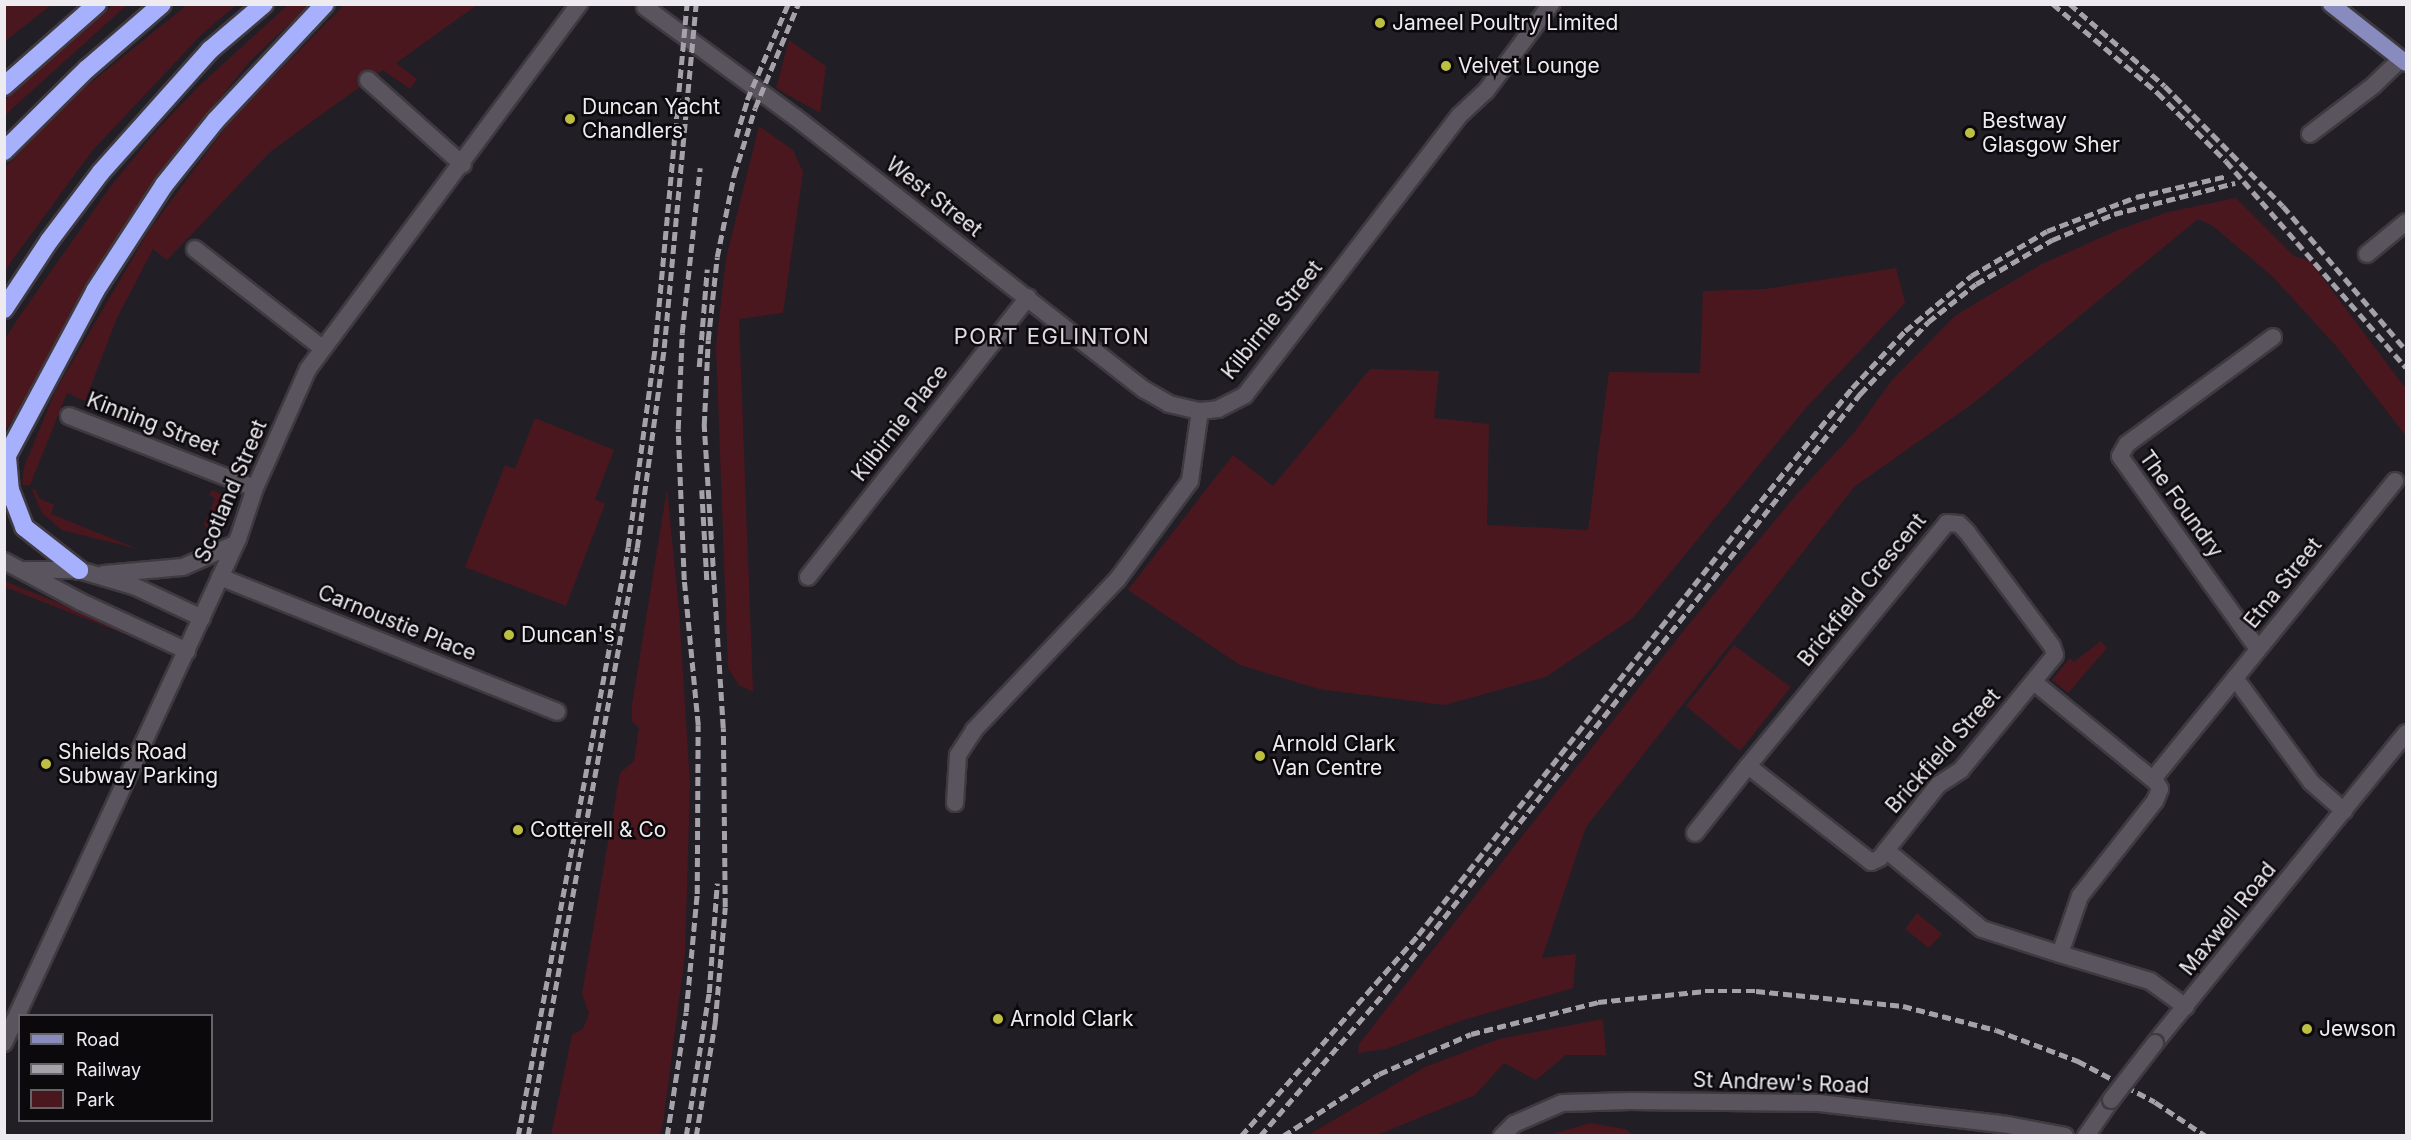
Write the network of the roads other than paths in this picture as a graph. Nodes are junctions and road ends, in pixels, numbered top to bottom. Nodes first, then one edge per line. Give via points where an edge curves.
1 (97, 4) edge
2 (162, 4) edge
3 (264, 4) edge
4 (325, 4) edge
5 (579, 4) edge
6 (1551, 4) edge
7 (2331, 4) edge
8 (645, 7) dead end
9 (2404, 61) edge
10 (368, 80) dead end
11 (4, 86) edge
12 (2310, 134) dead end
13 (4, 151) edge
14 (463, 165) junction
15 (2406, 222) edge
16 (195, 249) dead end
17 (2367, 254) dead end
18 (1028, 297) junction
19 (4, 309) edge
20 (2273, 337) dead end
21 (321, 347) junction
22 (1200, 411) junction
23 (69, 416) dead end
24 (6, 459) edge
25 (2395, 481) dead end
26 (255, 488) junction
27 (235, 544) junction
28 (4, 561) edge
29 (26, 570) junction
30 (87, 573) junction
31 (220, 577) junction
32 (808, 577) dead end
33 (201, 618) junction
34 (2258, 649) junction
35 (187, 651) junction
36 (2235, 678) junction
37 (2034, 682) junction
38 (557, 712) dead end
39 (2406, 733) edge
40 (1748, 766) junction
41 (2153, 779) junction
42 (955, 803) dead end
43 (2344, 811) junction
44 (1695, 833) dead end
45 (1886, 850) junction
46 (2061, 954) junction
47 (2186, 1007) junction
48 (4, 1043) edge
49 (1502, 1136) edge
50 (2065, 1136) edge
51 (2086, 1136) edge

1 - 11 highway
2 - 13 highway via 87,69
3 - 19 highway via 210,50 101,172
4 - 24 highway via 223,112 164,185 95,291
5 - 14 street, Scotland Street
6 - 22 street, Kilbirnie Street via 1486,90 1459,116 1245,395 1218,409
7 - 9 main road
8 - 18 street, West Street
9 - 12 street
10 - 14 street
14 - 21 street, Scotland Street
15 - 17 street
16 - 21 street
18 - 22 street, West Street via 1145,390 1169,404
18 - 32 street, Kilbirnie Place
20 - 34 street, The Foundry via 2127,444 2120,458
21 - 26 street, Scotland Street
22 - 42 street via 1190,481 1117,580 974,730 958,755
23 - 26 street, Kinning Street
24 - 30 highway via 10,490 24,527
25 - 34 street, Etna Street
26 - 27 street, Scotland Street
27 - 30 street via 183,567
27 - 31 street, Scotland Street
28 - 29 street
29 - 30 street
29 - 35 street via 81,602
30 - 33 street via 136,587
31 - 33 street, Scotland Street
31 - 38 street, Carnoustie Place
33 - 35 street, Scotland Street
34 - 36 street, Etna Street
35 - 48 street, Scotland Street
36 - 41 street, Etna Street
36 - 43 street via 2311,782
37 - 40 street, Brickfield Crescent via 2053,660 2052,646 1967,532 1959,524 1947,523
37 - 41 street
37 - 45 street, Brickfield Street via 1961,770 1938,785
39 - 43 street, Maxwell Road
40 - 44 street, Brickfield Crescent
40 - 45 street via 1864,860 1875,861
41 - 46 street via 2159,787 2158,797 2080,896
43 - 47 street, Maxwell Road
45 - 46 street via 1982,929
46 - 47 street via 2150,981
47 - 51 street, Maxwell Road, bridge
49 - 50 street, St Andrew's Road via 1514,1124 1562,1103 1630,1101 1819,1103 2008,1125

